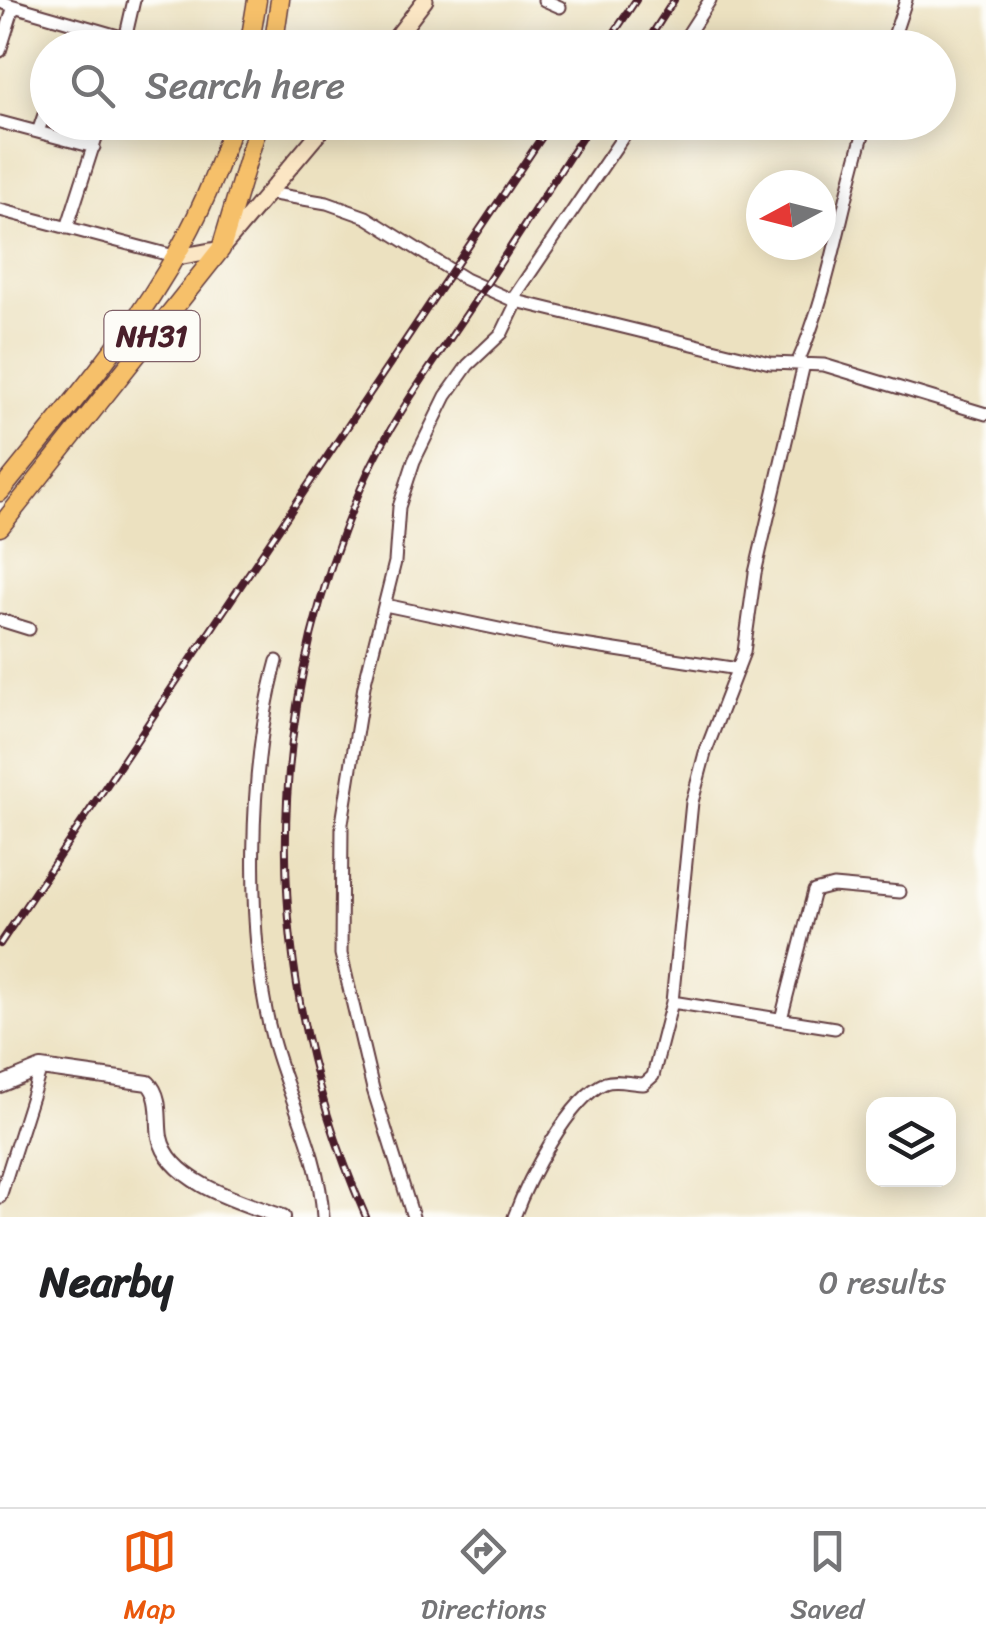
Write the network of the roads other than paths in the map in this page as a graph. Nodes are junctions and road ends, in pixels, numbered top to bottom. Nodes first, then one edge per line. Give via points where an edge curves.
1 (134, 0) edge
2 (256, 0) edge
3 (280, 0) edge
4 (425, 0) edge
5 (544, 0) edge
6 (710, 0) edge
7 (906, 0) edge
8 (0, 2) edge
9 (14, 6) junction
10 (34, 6) edge
11 (560, 7) dead end
12 (92, 30) edge
13 (127, 30) edge
14 (252, 30) edge
15 (275, 30) edge
16 (402, 30) edge
17 (691, 30) edge
18 (896, 30) edge
19 (0, 51) edge
20 (0, 122) edge
21 (30, 130) edge
22 (68, 140) edge
23 (96, 140) edge
24 (226, 140) edge
25 (254, 140) edge
26 (313, 140) edge
27 (621, 140) edge
28 (861, 140) edge
29 (94, 147) junction
30 (268, 193) junction
31 (0, 210) edge
32 (67, 228) junction
33 (221, 249) junction
34 (178, 257) junction
35 (515, 301) junction
36 (800, 364) junction
37 (986, 414) edge
38 (0, 492) edge
39 (0, 526) edge
40 (385, 605) junction
41 (0, 620) edge
42 (28, 628) dead end
43 (276, 661) dead end
44 (738, 669) junction
45 (900, 892) dead end
46 (672, 1002) junction
47 (781, 1019) junction
48 (835, 1028) dead end
49 (41, 1068) junction
50 (0, 1085) edge
51 (0, 1198) edge
52 (283, 1217) edge
53 (323, 1217) edge
54 (413, 1217) edge
55 (514, 1217) edge

1 - 13 street
2 - 14 highway
3 - 15 highway
4 - 16 main road
5 - 11 street
6 - 17 street
7 - 18 street
8 - 9 street
9 - 10 street
9 - 19 street
10 - 12 street
20 - 21 street
22 - 29 street
23 - 29 street
24 - 34 highway, NH31
25 - 33 highway, NH31
26 - 30 main road
27 - 35 street
28 - 36 street via 826,292
29 - 32 street
30 - 33 main road
30 - 35 street via 366,217 465,279
31 - 32 street
32 - 34 street
33 - 34 main road
33 - 39 highway, NH31
34 - 38 highway, NH31 via 140,317
35 - 36 street via 770,363
35 - 40 street via 502,334 456,381 424,438 400,508
36 - 37 street via 824,365
36 - 44 street
40 - 44 street via 550,640
40 - 54 street via 342,823 339,936 373,1089
41 - 42 street
43 - 53 street via 259,741 259,950 272,1036 315,1163
44 - 46 street via 692,802
45 - 47 street via 833,886 814,891
46 - 47 street
46 - 55 street via 650,1080 608,1082 596,1090 545,1154
47 - 48 street
49 - 50 street
49 - 51 street
49 - 52 street via 148,1083 157,1098 161,1142 176,1167

